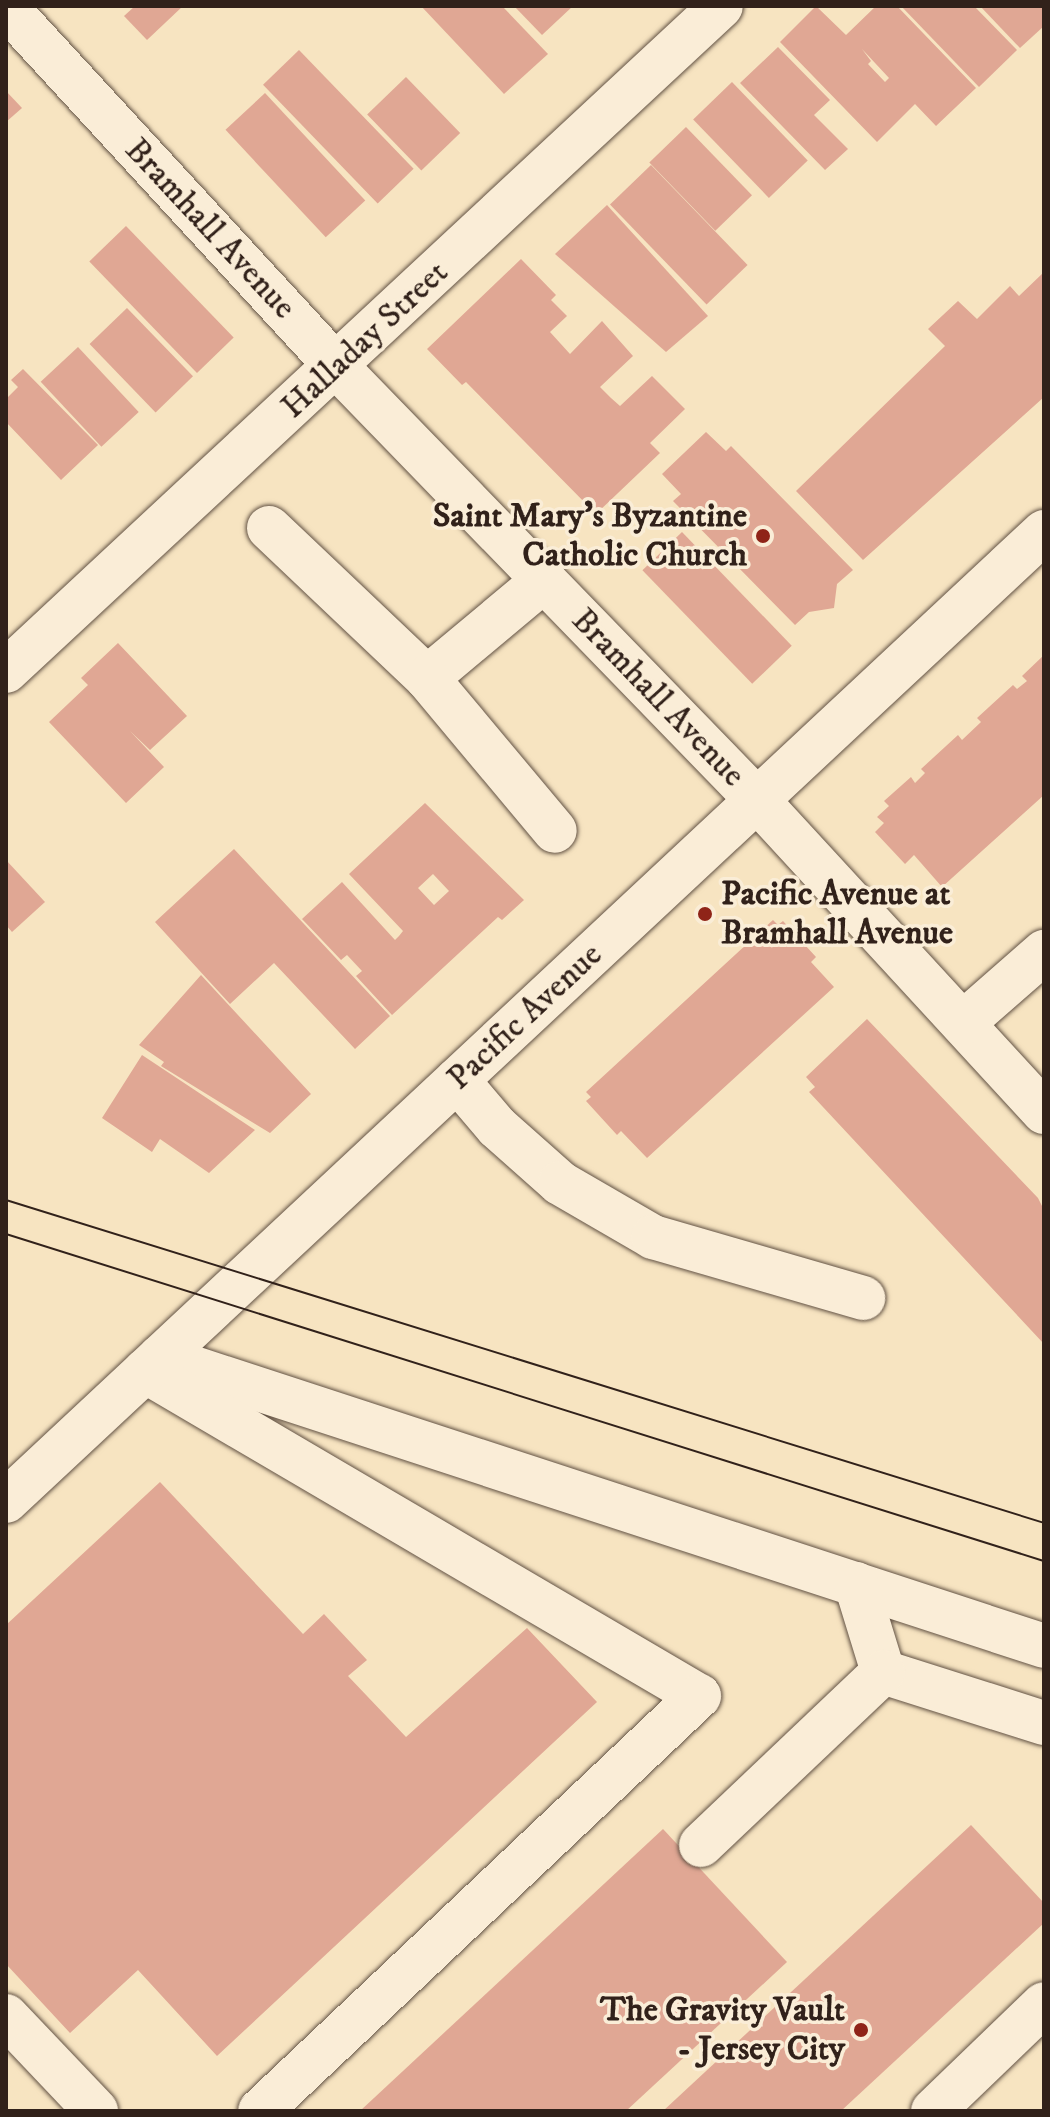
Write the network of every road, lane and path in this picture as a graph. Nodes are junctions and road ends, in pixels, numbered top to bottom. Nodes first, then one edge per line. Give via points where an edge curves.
1 (721, 6) edge
2 (6, 7) edge
3 (337, 367) junction
4 (269, 528) dead end
5 (1044, 532) edge
6 (544, 580) junction
7 (6, 671) edge
8 (427, 678) junction
9 (757, 800) junction
10 (555, 831) dead end
11 (1044, 952) edge
12 (963, 1023) junction
13 (457, 1080) junction
14 (1044, 1112) edge
15 (863, 1298) dead end
16 (153, 1364) junction
17 (6, 1501) edge
18 (856, 1584) junction
19 (1044, 1646) edge
20 (883, 1672) junction
21 (1044, 1723) edge
22 (701, 1845) dead end
23 (1044, 2004) edge
24 (6, 2016) edge
25 (96, 2111) edge
26 (260, 2111) edge
27 (933, 2111) edge

1 - 3 street, Halladay Street
2 - 3 street, Bramhall Avenue
3 - 6 street, Bramhall Avenue
3 - 7 street, Halladay Street
4 - 8 street
5 - 9 street, Pacific Avenue
6 - 8 street
6 - 9 street, Bramhall Avenue
8 - 10 street
9 - 12 street, Bramhall Avenue
9 - 13 street, Pacific Avenue
11 - 12 street
12 - 14 street, Bramhall Avenue
13 - 15 street via 497,1127 560,1183 653,1237
13 - 16 street, Pacific Avenue
16 - 17 street, Pacific Avenue
16 - 18 street
16 - 26 street via 699,1696
18 - 19 street
18 - 20 street
20 - 21 street
20 - 22 street
23 - 27 street
24 - 25 street

